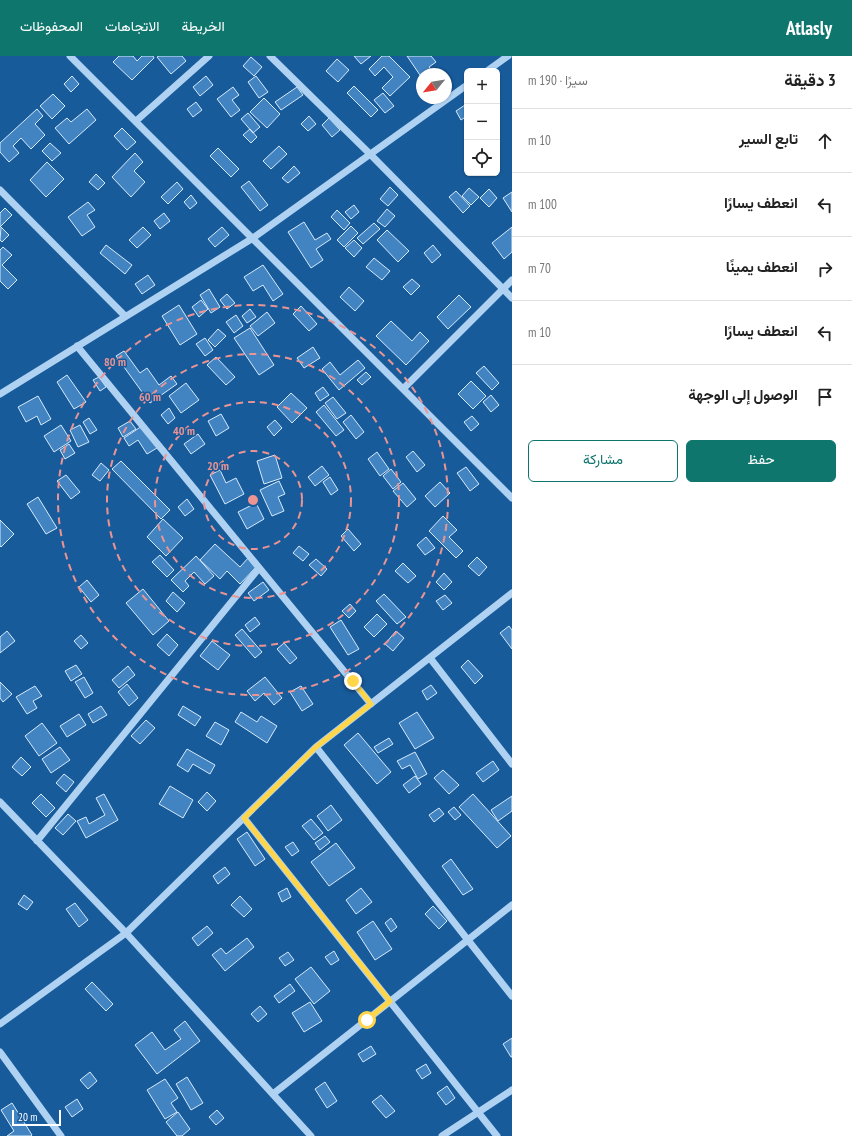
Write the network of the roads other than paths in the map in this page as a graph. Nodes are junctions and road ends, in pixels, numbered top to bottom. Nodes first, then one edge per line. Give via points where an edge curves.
1 (70, 56) edge
2 (209, 56) edge
3 (270, 56) edge
4 (508, 56) edge
5 (491, 68) edge
6 (464, 87) edge
7 (136, 121) junction
8 (370, 154) junction
9 (0, 190) edge
10 (253, 238) junction
11 (512, 280) edge
12 (503, 289) junction
13 (512, 298) edge
14 (125, 316) junction
15 (77, 346) junction
16 (403, 389) junction
17 (1, 391) edge
18 (512, 498) edge
19 (259, 568) junction
20 (512, 593) edge
21 (430, 658) junction
22 (371, 704) junction
23 (316, 747) junction
24 (512, 764) edge
25 (0, 802) edge
26 (244, 818) junction
27 (37, 841) junction
28 (512, 905) edge
29 (126, 933) junction
30 (468, 939) junction
31 (512, 996) edge
32 (390, 1001) junction
33 (0, 1024) edge
34 (0, 1052) edge
35 (512, 1090) edge
36 (273, 1094) junction
37 (479, 1112) junction
38 (61, 1136) edge
39 (312, 1136) edge
40 (442, 1136) edge
41 (497, 1136) edge

1 - 7 street
2 - 7 street
3 - 8 street
4 - 5 street
6 - 8 street
7 - 10 street
8 - 10 street
8 - 12 street
9 - 14 street
10 - 14 street
10 - 16 street
11 - 12 street
12 - 13 street
12 - 16 street
14 - 15 street
15 - 17 street
15 - 19 street
16 - 18 street
19 - 22 street
19 - 27 street
20 - 21 street
21 - 22 street
21 - 24 street
22 - 23 street
23 - 26 street
23 - 30 street
25 - 27 street
26 - 29 street
26 - 32 street
27 - 29 street
28 - 30 street
29 - 33 street
29 - 36 street
30 - 31 street
30 - 32 street
32 - 36 street
32 - 37 street
34 - 38 street
35 - 37 street
36 - 39 street
37 - 40 street
37 - 41 street

